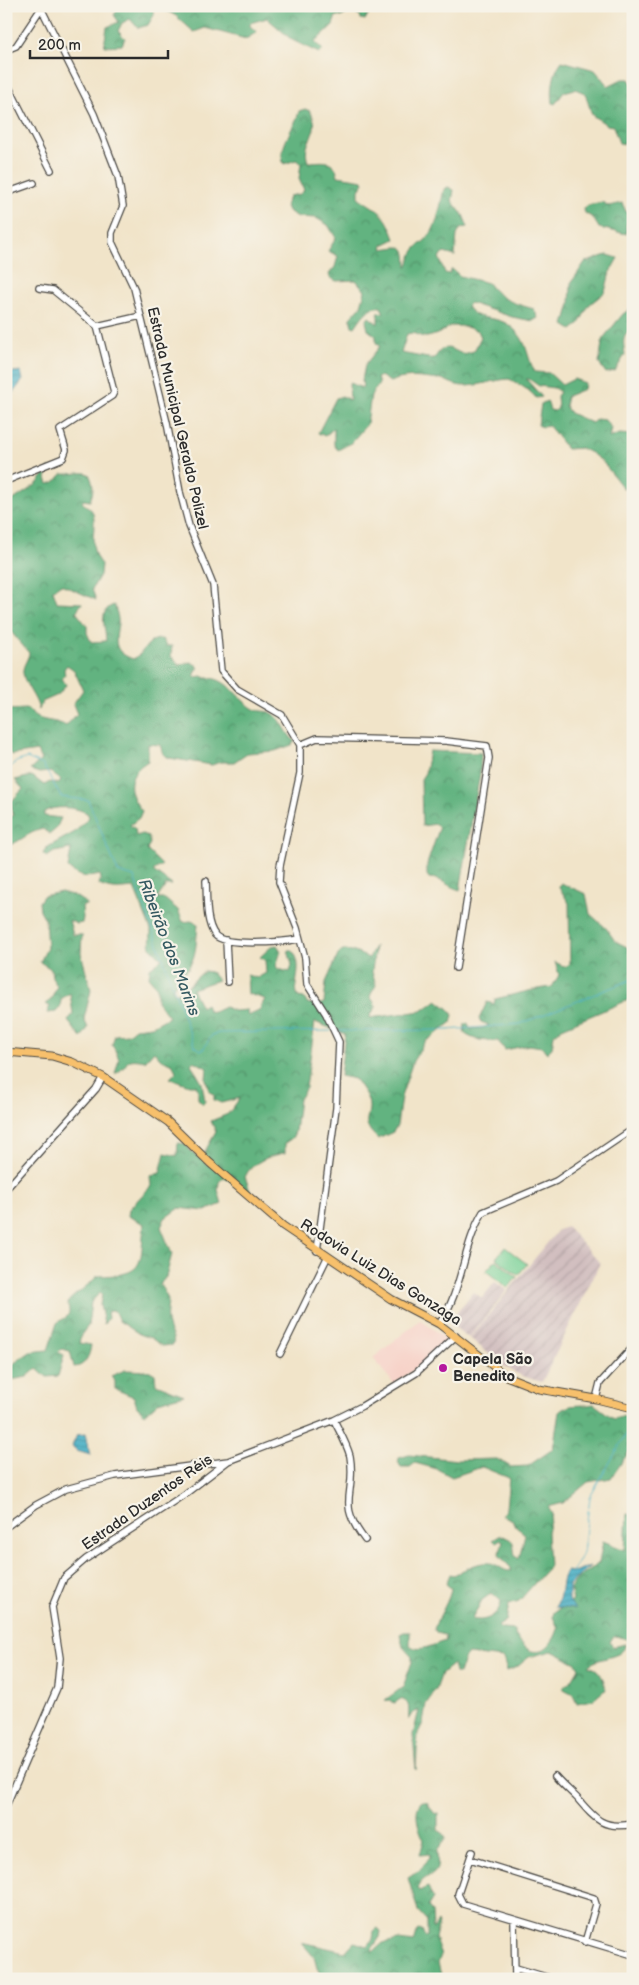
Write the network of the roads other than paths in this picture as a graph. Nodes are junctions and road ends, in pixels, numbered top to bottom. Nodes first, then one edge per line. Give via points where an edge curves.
1 (41, 7) edge
2 (6, 50) edge
3 (6, 81) edge
4 (51, 170) dead end
5 (34, 183) dead end
6 (6, 193) edge
7 (39, 288) dead end
8 (141, 316) junction
9 (96, 326) junction
10 (6, 481) edge
11 (300, 744) junction
12 (206, 881) dead end
13 (299, 938) junction
14 (226, 940) junction
15 (456, 968) dead end
16 (228, 982) dead end
17 (6, 1052) edge
18 (103, 1077) junction
19 (633, 1130) edge
20 (6, 1189) edge
21 (317, 1251) junction
22 (327, 1258) junction
23 (440, 1324) junction
24 (456, 1336) junction
25 (633, 1347) edge
26 (280, 1354) dead end
27 (596, 1399) junction
28 (633, 1408) edge
29 (334, 1420) junction
30 (228, 1461) junction
31 (6, 1527) edge
32 (365, 1540) dead end
33 (555, 1776) dead end
34 (6, 1806) edge
35 (633, 1824) edge
36 (472, 1852) dead end
37 (470, 1859) junction
38 (514, 1920) junction
39 (585, 1942) junction
40 (633, 1956) edge
41 (516, 1968) junction
42 (515, 1979) edge
43 (553, 1979) edge

1 - 2 street via 16,46
1 - 8 street, Estrada Municipal Geraldo Polizel via 94,114 118,176 123,206 112,242 131,280
3 - 4 street
5 - 6 street
7 - 9 street via 52,290
8 - 9 street
8 - 11 street, Estrada Municipal Geraldo Polizel via 182,500 212,585 221,671 236,689 282,715
9 - 10 street via 113,394 60,430 66,450 63,458
11 - 13 street via 300,773 279,882
11 - 15 street via 317,738 446,741 487,746 489,758
12 - 14 street via 211,928 215,935
13 - 14 street via 256,942
13 - 21 street via 307,984 326,1014 338,1042 336,1108
14 - 16 street
17 - 18 main road, Rodovia Luiz Dias Gonzaga via 52,1056
18 - 20 street via 96,1089
18 - 21 main road, Rodovia Luiz Dias Gonzaga via 168,1122 249,1198
19 - 23 street via 556,1181 483,1212 469,1242 452,1301
21 - 22 main road, Rodovia Luiz Dias Gonzaga
22 - 23 main road, Rodovia Luiz Dias Gonzaga via 391,1299
22 - 26 street
23 - 24 main road, Rodovia Luiz Dias Gonzaga
24 - 27 main road, Rodovia Luiz Dias Gonzaga via 518,1382
24 - 29 street, Estrada Duzentos Réis via 416,1373
25 - 27 street via 600,1383
27 - 28 main road, Rodovia Luiz Dias Gonzaga
29 - 30 street, Estrada Duzentos Réis
29 - 32 street via 350,1455 347,1505 352,1524
30 - 31 street via 115,1476 66,1488
30 - 34 street, Estrada Duzentos Réis via 185,1494 86,1559 64,1578 52,1607 60,1658 57,1688
33 - 35 street via 603,1824
36 - 37 street
37 - 38 street via 458,1894 463,1904
37 - 39 street via 594,1898 596,1904
38 - 39 street
38 - 41 street
39 - 40 street
41 - 42 street
41 - 43 street

